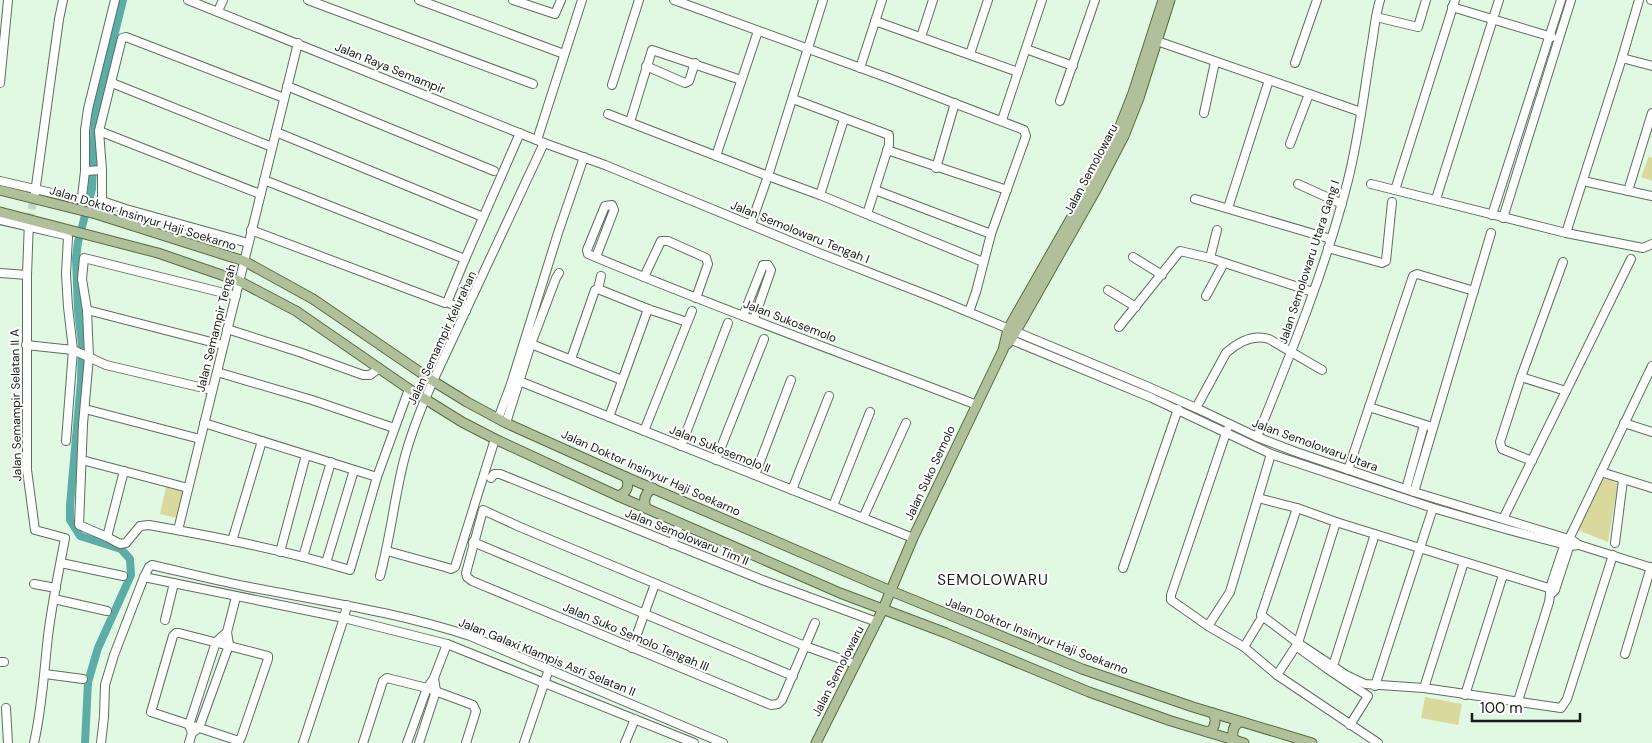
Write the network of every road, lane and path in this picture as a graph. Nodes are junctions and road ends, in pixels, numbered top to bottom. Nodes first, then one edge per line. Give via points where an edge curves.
1 (8, 0) edge
2 (63, 0) edge
3 (114, 0) edge
4 (188, 0) edge
5 (223, 0) edge
6 (308, 0) edge
7 (419, 0) edge
8 (513, 0) edge
9 (561, 0) edge
10 (582, 0) edge
11 (639, 0) edge
12 (674, 0) edge
13 (823, 0) edge
14 (882, 0) edge
15 (933, 0) edge
16 (988, 0) edge
17 (1042, 0) edge
18 (1095, 0) edge
19 (1163, 0) edge
20 (1170, 0) edge
21 (1317, 0) edge
22 (1380, 0) edge
23 (1426, 0) edge
24 (1499, 0) edge
25 (1561, 0) edge
26 (1570, 0) edge
27 (1639, 0) edge
28 (1454, 4) edge
29 (218, 11) junction
30 (1376, 17) junction
31 (1492, 20) junction
32 (875, 21) junction
33 (758, 31) junction
34 (1548, 36) junction
35 (921, 37) junction
36 (1558, 39) junction
37 (1157, 41) junction
38 (298, 43) junction
39 (1026, 48) junction
40 (807, 49) junction
41 (564, 54) junction
42 (970, 54) junction
43 (1622, 58) junction
44 (1215, 62) junction
45 (695, 63) junction
46 (1295, 63) dead end
47 (646, 66) junction
48 (1073, 66) junction
49 (1652, 66) edge
50 (860, 68) junction
51 (1018, 72) junction
52 (741, 80) junction
53 (1269, 80) junction
54 (0, 83) edge
55 (112, 83) junction
56 (532, 84) dead end
57 (612, 85) dead end
58 (287, 86) junction
59 (1309, 94) junction
60 (284, 98) junction
61 (793, 99) junction
62 (1060, 101) dead end
63 (955, 103) junction
64 (1361, 112) junction
65 (1204, 113) dead end
66 (1652, 113) edge
67 (608, 114) dead end
68 (844, 119) junction
69 (1002, 120) junction
70 (630, 122) junction
71 (99, 131) junction
72 (276, 132) junction
73 (520, 133) junction
74 (1121, 135) junction
75 (540, 142) junction
76 (1290, 144) dead end
77 (272, 147) junction
78 (887, 150) junction
79 (716, 156) junction
80 (584, 157) junction
81 (936, 168) junction
82 (101, 170) junction
83 (86, 171) junction
84 (494, 171) dead end
85 (768, 176) junction
86 (264, 180) junction
87 (0, 181) edge
88 (1583, 181) junction
89 (1298, 184) dead end
90 (1371, 184) dead end
91 (0, 190) edge
92 (875, 190) junction
93 (1006, 190) junction
94 (1395, 190) junction
95 (36, 191) junction
96 (1628, 191) junction
97 (260, 194) junction
98 (820, 195) junction
99 (1652, 196) edge
100 (1195, 199) dead end
101 (1436, 199) junction
102 (1392, 202) dead end
103 (1342, 204) junction
104 (1228, 208) junction
105 (0, 212) edge
106 (867, 214) junction
107 (1492, 215) junction
108 (483, 217) junction
109 (1503, 218) junction
110 (0, 220) edge
111 (29, 224) junction
112 (751, 224) junction
113 (251, 230) junction
114 (1217, 230) dead end
115 (1491, 233) dead end
116 (1566, 233) junction
117 (991, 234) junction
118 (1331, 239) junction
119 (248, 243) junction
120 (1652, 244) edge
121 (1328, 248) junction
122 (596, 257) junction
123 (1132, 257) dead end
124 (1210, 258) junction
125 (465, 259) junction
126 (1631, 259) dead end
127 (244, 261) junction
128 (983, 262) junction
129 (1563, 262) dead end
130 (1224, 263) junction
131 (0, 273) edge
132 (559, 273) dead end
133 (27, 275) junction
134 (1162, 275) junction
135 (601, 276) dead end
136 (644, 277) junction
137 (239, 281) junction
138 (598, 290) junction
139 (1108, 290) dead end
140 (1474, 290) junction
141 (1313, 292) junction
142 (236, 296) junction
143 (1206, 296) dead end
144 (696, 298) junction
145 (444, 302) junction
146 (1136, 307) junction
147 (648, 309) junction
148 (86, 310) junction
149 (692, 310) dead end
150 (466, 311) junction
151 (969, 312) junction
152 (743, 316) junction
153 (754, 320) junction
154 (688, 322) junction
155 (728, 323) dead end
156 (1119, 327) dead end
157 (227, 329) junction
158 (1010, 335) junction
159 (764, 339) dead end
160 (531, 344) junction
161 (26, 345) junction
162 (223, 345) junction
163 (75, 351) junction
164 (1292, 351) junction
165 (88, 357) junction
166 (571, 359) junction
167 (1652, 366) edge
168 (378, 368) junction
169 (1322, 370) dead end
170 (217, 372) junction
171 (1521, 377) junction
172 (622, 380) junction
173 (791, 380) dead end
174 (433, 381) junction
175 (519, 381) junction
176 (409, 389) junction
177 (212, 390) junction
178 (1566, 391) junction
179 (829, 396) dead end
180 (425, 398) junction
181 (977, 405) junction
182 (1369, 407) junction
183 (1196, 408) junction
184 (85, 409) junction
185 (1178, 410) junction
186 (870, 412) dead end
187 (609, 417) junction
188 (502, 421) junction
189 (204, 423) junction
190 (906, 423) dead end
191 (1229, 424) junction
192 (1624, 424) junction
193 (1424, 425) junction
194 (1433, 427) junction
195 (394, 428) junction
196 (644, 431) junction
197 (1652, 432) edge
198 (1226, 434) junction
199 (1257, 437) junction
200 (200, 439) junction
201 (495, 439) junction
202 (66, 441) dead end
203 (262, 441) junction
204 (681, 446) junction
205 (1271, 454) junction
206 (306, 455) junction
207 (82, 460) junction
208 (716, 460) junction
209 (1532, 461) junction
210 (331, 462) junction
211 (354, 470) junction
212 (1348, 470) junction
213 (124, 471) junction
214 (1601, 472) junction
215 (755, 475) junction
216 (376, 477) junction
217 (626, 477) junction
218 (491, 478) dead end
219 (1624, 480) junction
220 (188, 488) junction
221 (652, 488) junction
222 (1652, 488) edge
223 (792, 490) junction
224 (1410, 491) junction
225 (618, 496) junction
226 (1258, 498) junction
227 (833, 506) junction
228 (646, 508) junction
229 (1297, 508) junction
230 (1433, 508) junction
231 (863, 518) junction
232 (1503, 519) junction
233 (1336, 522) junction
234 (680, 523) junction
235 (178, 530) junction
236 (1375, 534) junction
237 (107, 537) junction
238 (913, 538) junction
239 (232, 541) junction
240 (473, 542) junction
241 (1568, 542) junction
242 (1615, 542) dead end
243 (672, 544) junction
244 (1419, 548) junction
245 (387, 551) junction
246 (280, 552) junction
247 (1614, 555) junction
248 (304, 557) junction
249 (1464, 562) junction
250 (61, 563) junction
251 (326, 563) junction
252 (1651, 567) edge
253 (1123, 568) dead end
254 (1503, 575) junction
255 (123, 576) dead end
256 (380, 576) dead end
257 (144, 577) junction
258 (174, 583) junction
259 (34, 584) dead end
260 (655, 584) junction
261 (56, 588) junction
262 (1552, 591) junction
263 (891, 592) junction
264 (236, 597) junction
265 (54, 599) junction
266 (347, 604) junction
267 (883, 609) junction
268 (106, 611) dead end
269 (644, 614) junction
270 (1261, 617) junction
271 (344, 618) junction
272 (165, 620) dead end
273 (877, 622) junction
274 (815, 623) dead end
275 (1208, 626) junction
276 (227, 632) junction
277 (216, 642) junction
278 (447, 644) junction
279 (1297, 644) junction
280 (229, 645) junction
281 (805, 646) junction
282 (1244, 647) junction
283 (632, 648) junction
284 (1625, 654) dead end
285 (855, 664) junction
286 (1333, 666) junction
287 (549, 669) junction
288 (45, 674) junction
289 (1277, 675) junction
290 (793, 676) junction
291 (434, 678) junction
292 (83, 679) dead end
293 (544, 682) junction
294 (1375, 686) junction
295 (426, 688) junction
296 (1424, 688) junction
297 (436, 691) junction
298 (1465, 695) junction
299 (1518, 701) junction
300 (6, 708) dead end
301 (1212, 713) junction
302 (635, 719) junction
303 (1240, 722) junction
304 (190, 725) junction
305 (1350, 725) junction
306 (199, 728) junction
307 (1207, 732) junction
308 (192, 734) junction
309 (1240, 742) edge
310 (8, 743) edge
311 (34, 743) edge
312 (101, 743) edge
313 (189, 743) edge
314 (303, 743) edge
315 (362, 743) edge
316 (407, 743) edge
317 (419, 743) edge
318 (466, 743) edge
319 (524, 743) edge
320 (624, 743) edge
321 (694, 743) edge
322 (723, 743) edge
323 (816, 743) edge
324 (1312, 743) edge
325 (1378, 743) edge

1 - 54 street
2 - 95 street
3 - 83 street via 88,109
4 - 29 street, Jalan Raya Semampir
5 - 29 street
6 - 56 street
7 - 41 street
8 - 9 street via 555,14
10 - 41 street, Jalan Semampir Kelurahan
11 - 57 street
12 - 33 street
13 - 40 street
14 - 32 street
15 - 35 street
16 - 42 street
17 - 39 street
18 - 48 street
19 - 74 main road, Jalan Semolowaru
20 - 37 main road, Jalan Semolowaru
21 - 46 street
22 - 30 street, Jalan Semolowaru Utara Gang I
23 - 30 street via 1418,27
24 - 31 street
25 - 34 street
26 - 36 street
27 - 43 street
28 - 31 street
28 - 94 street
29 - 38 street, Jalan Raya Semampir
30 - 64 street, Jalan Semolowaru Utara Gang I
31 - 34 street
31 - 101 street
32 - 35 street
32 - 50 street
33 - 40 street
33 - 52 street
34 - 36 street
34 - 107 street
35 - 42 street
36 - 109 street
37 - 44 street
37 - 74 main road, Jalan Semolowaru via 1139,98
38 - 58 street, Jalan Semampir Tengah
38 - 73 street, Jalan Raya Semampir
39 - 48 street
39 - 51 street
40 - 50 street
40 - 61 street
41 - 75 street, Jalan Semampir Kelurahan
42 - 51 street
43 - 49 street
43 - 88 street
44 - 53 street
44 - 65 street
45 - 47 street via 653,50
45 - 47 street via 686,83
45 - 52 street
47 - 70 street
48 - 62 street
50 - 63 street
51 - 69 street
52 - 79 street
53 - 59 street
53 - 104 street
55 - 60 street via 124,37
55 - 71 street
55 - 77 street
58 - 60 street, Jalan Semampir Tengah
58 - 84 street
59 - 64 street
59 - 76 street
60 - 72 street, Jalan Semampir Tengah
61 - 68 street
61 - 85 street
63 - 69 street
63 - 81 street
64 - 103 street, Jalan Semolowaru Utara Gang I
66 - 96 street
67 - 70 street
68 - 78 street via 888,133
68 - 98 street
69 - 93 street via 1026,134
70 - 79 street
71 - 82 street
71 - 97 street
72 - 77 street, Jalan Semampir Tengah
72 - 108 street
73 - 75 street, Jalan Raya Semampir
73 - 108 street
74 - 158 main road, Jalan Semolowaru via 1090,185
75 - 80 street, Jalan Raya Semampir
75 - 150 street, Jalan Semampir Kelurahan
77 - 86 street, Jalan Semampir Tengah
78 - 81 street
78 - 92 street
79 - 85 street
80 - 112 street, Jalan Semolowaru Tengah I
80 - 188 street
81 - 93 street
82 - 83 street
82 - 119 street via 104,202
83 - 95 street via 80,199
85 - 98 street
85 - 112 street
86 - 97 street, Jalan Semampir Tengah
86 - 125 street
87 - 95 street
88 - 96 street
88 - 116 street
89 - 103 street
90 - 94 street
91 - 127 main road, Jalan Doktor Insinyur Haji Soekarno via 96,214
92 - 106 street
92 - 117 street
93 - 117 street
94 - 101 street
96 - 99 street
97 - 113 street, Jalan Semampir Tengah
98 - 106 street
100 - 104 street
101 - 107 street
102 - 121 street via 1386,262
103 - 118 street, Jalan Semolowaru Utara Gang I
104 - 118 street
105 - 137 main road via 158,253
106 - 128 street
107 - 109 street
108 - 125 street
109 - 116 street
110 - 111 street
111 - 133 street, Jalan Semampir Selatan II A
111 - 163 street via 68,238 68,307
112 - 151 street, Jalan Semolowaru Tengah I
113 - 119 street, Jalan Semampir Tengah
113 - 145 street
114 - 124 street
115 - 140 street
116 - 120 street via 1643,248
117 - 128 street
118 - 121 street, Jalan Semolowaru Utara Gang I
119 - 127 street, Jalan Semampir Tengah
121 - 141 street, Jalan Semolowaru Utara Gang I
122 - 122 street via 614,210 610,205 606,205 587,251
122 - 136 street, Jalan Sukosemolo
123 - 134 street
124 - 130 street
124 - 134 street via 1180,251
125 - 145 street
126 - 178 street
127 - 137 street, Jalan Semampir Tengah
127 - 174 main road, Jalan Doktor Insinyur Haji Soekarno via 313,299
128 - 151 street
129 - 171 street
130 - 141 street
130 - 143 street
131 - 133 street
132 - 160 street
133 - 161 street, Jalan Semampir Selatan II A
134 - 146 street
135 - 138 street
136 - 144 street, Jalan Sukosemolo
136 - 144 street via 661,241 668,241 708,260
137 - 142 street, Jalan Semampir Tengah
137 - 168 main road via 296,311
138 - 147 street
138 - 166 street via 593,292
139 - 146 street
140 - 182 street via 1417,274 1413,276
140 - 194 street
141 - 164 street, Jalan Semolowaru Utara Gang I
142 - 148 street via 85,258 82,279
142 - 157 street, Jalan Semampir Tengah
144 - 152 street, Jalan Sukosemolo
145 - 150 street
146 - 156 street
147 - 154 street
147 - 172 street
148 - 162 street
148 - 165 street
149 - 154 street
150 - 174 street, Jalan Semampir Kelurahan
151 - 158 street, Jalan Semolowaru Tengah I
152 - 153 street, Jalan Sukosemolo
152 - 153 street via 763,265 768,265 771,270
153 - 181 street, Jalan Sukosemolo
154 - 196 street
155 - 204 street
157 - 162 street, Jalan Semampir Tengah
157 - 168 street via 363,376
158 - 181 main road, Jalan Suko Semolo
158 - 183 street, Jalan Semolowaru Utara
158 - 185 street, Jalan Semolowaru Utara
159 - 208 street
160 - 166 street
160 - 175 street
161 - 163 street
161 - 250 street, Jalan Semampir Selatan II A via 27,470 34,527 38,532 65,538
162 - 170 street, Jalan Semampir Tengah
163 - 165 street
163 - 202 street
164 - 169 street
164 - 183 street via 1261,337 1241,343 1226,353
164 - 199 street, Jalan Semolowaru Utara Gang I
165 - 177 street via 106,365
165 - 184 street
166 - 172 street
167 - 192 street
168 - 176 main road
170 - 177 street, Jalan Semampir Tengah
170 - 195 street
171 - 178 street
171 - 209 street via 1500,446
172 - 187 street
173 - 215 street
174 - 180 street, Jalan Semampir Kelurahan
174 - 188 main road, Jalan Doktor Insinyur Haji Soekarno
175 - 187 street, Jalan Sukosemolo II
175 - 188 street
176 - 180 main road
176 - 195 street
177 - 189 street, Jalan Semampir Tengah
178 - 209 street
179 - 223 street
180 - 201 main road
180 - 245 street, Jalan Semampir Kelurahan via 409,440
181 - 238 main road, Jalan Suko Semolo
182 - 193 street
182 - 212 street
183 - 191 street, Jalan Semolowaru Utara
184 - 200 street
184 - 207 street
185 - 198 street, Jalan Semolowaru Utara
185 - 253 street
186 - 227 street
187 - 196 street, Jalan Sukosemolo II
188 - 217 main road, Jalan Doktor Insinyur Haji Soekarno
189 - 200 street, Jalan Semampir Tengah
189 - 203 street
190 - 231 street
191 - 198 street
191 - 199 street, Jalan Semolowaru Utara
192 - 197 street
192 - 214 street
193 - 194 street
193 - 224 street
194 - 224 street
195 - 216 street
196 - 204 street, Jalan Sukosemolo II
198 - 205 street, Jalan Semolowaru Utara
198 - 275 street via 1171,597 1173,602
199 - 212 street, Jalan Semolowaru Utara
200 - 220 street, Jalan Semampir Tengah
201 - 225 main road
201 - 245 street via 455,567
203 - 206 street
203 - 239 street
204 - 208 street, Jalan Sukosemolo II
205 - 226 street
205 - 230 street, Jalan Semolowaru Utara
206 - 210 street
206 - 246 street
207 - 213 street
207 - 237 street via 79,525
208 - 215 street, Jalan Sukosemolo II
209 - 232 street
210 - 211 street
210 - 248 street
211 - 216 street
211 - 251 street
212 - 224 street, Jalan Semolowaru Utara
213 - 220 street
213 - 237 street
214 - 219 street
214 - 241 street
215 - 223 street, Jalan Sukosemolo II
216 - 251 street via 350,570
217 - 221 main road, Jalan Doktor Insinyur Haji Soekarno
217 - 225 main road via 627,489
218 - 243 street, Jalan Semolowaru Tim II via 500,474
219 - 222 street
219 - 242 street
220 - 235 street, Jalan Semampir Tengah
221 - 228 main road via 645,496
221 - 263 main road, Jalan Doktor Insinyur Haji Soekarno
223 - 227 street, Jalan Sukosemolo II
224 - 232 street, Jalan Semolowaru Utara
225 - 228 main road
226 - 229 street
226 - 275 street via 1228,596
227 - 231 street, Jalan Sukosemolo II
228 - 234 main road
229 - 233 street
229 - 270 street
230 - 241 street, Jalan Semolowaru Utara
230 - 244 street
231 - 238 street, Jalan Sukosemolo II
232 - 241 street, Jalan Semolowaru Utara
233 - 236 street
233 - 279 street
234 - 243 street
234 - 267 main road
235 - 237 street via 144,524 123,545
235 - 239 street
236 - 244 street
236 - 286 street
238 - 263 main road, Jalan Suko Semolo
239 - 246 street
240 - 260 street, Jalan Suko Semolo Tengah III via 483,510
240 - 269 street
240 - 283 street, Jalan Suko Semolo Tengah III via 466,573 468,578
241 - 247 street
241 - 262 street
243 - 273 street, Jalan Semolowaru Tim II
244 - 249 street
244 - 294 street
245 - 256 street, Jalan Semampir Kelurahan
246 - 248 street
247 - 252 street
247 - 299 street via 1564,706 1559,708
248 - 251 street
249 - 254 street
249 - 296 street
250 - 255 street
250 - 261 street, Jalan Semampir Selatan II A
252 - 284 street
254 - 262 street
254 - 298 street
257 - 258 street, Jalan Galaxi Klampis Asri Selatan II
257 - 266 street, Jalan Galaxi Klampis Asri Selatan II via 152,566
257 - 312 street via 105,685
258 - 264 street, Jalan Galaxi Klampis Asri Selatan II
258 - 272 street
259 - 261 street
260 - 269 street
260 - 281 street
261 - 265 street, Jalan Semampir Selatan II A
262 - 299 street
263 - 267 main road, Jalan Suko Semolo
263 - 301 main road, Jalan Doktor Insinyur Haji Soekarno via 1082,670
264 - 271 street, Jalan Galaxi Klampis Asri Selatan II
264 - 276 street
265 - 268 street
265 - 288 street, Jalan Semampir Selatan II A
266 - 271 street
266 - 287 street, Jalan Galaxi Klampis Asri Selatan II via 470,636
267 - 273 main road, Jalan Semolowaru
267 - 307 main road via 1089,692
269 - 283 street
269 - 290 street
270 - 279 street
270 - 282 street
271 - 278 street, Jalan Galaxi Klampis Asri Selatan II
271 - 314 street
273 - 285 main road, Jalan Semolowaru
274 - 281 street, Jalan Suko Semolo Tengah III
275 - 282 street
276 - 277 street
276 - 280 street
277 - 280 street
277 - 304 street
277 - 304 street via 179,632 174,636 151,712
278 - 291 street
278 - 293 street, Jalan Galaxi Klampis Asri Selatan II
279 - 286 street
279 - 289 street
279 - 305 street via 1368,696
280 - 306 street
280 - 306 street via 268,656 242,738 239,741
281 - 285 street
281 - 290 street, Jalan Suko Semolo Tengah III
282 - 289 street
283 - 290 street, Jalan Suko Semolo Tengah III via 771,705 782,700
285 - 323 main road, Jalan Semolowaru
286 - 294 street via 1357,681
287 - 293 street
287 - 322 street, Jalan Galaxi Klampis Asri Selatan II
288 - 292 street
288 - 311 street, Jalan Semampir Selatan II A
289 - 305 street
291 - 295 street
291 - 297 street
293 - 302 street, Jalan Galaxi Klampis Asri Selatan II
293 - 319 street
294 - 296 street
295 - 297 street
295 - 315 street via 384,679
295 - 316 street
296 - 298 street
297 - 317 street
297 - 318 street via 475,707
298 - 299 street
300 - 310 street
301 - 303 main road, Jalan Doktor Insinyur Haji Soekarno
301 - 307 main road via 1216,720 1212,730
302 - 320 street
302 - 321 street, Jalan Galaxi Klampis Asri Selatan II
303 - 309 main road via 1233,729 1233,737
303 - 324 main road, Jalan Doktor Insinyur Haji Soekarno
304 - 306 street
304 - 308 street
305 - 325 street
306 - 308 street
307 - 309 main road
308 - 313 street

